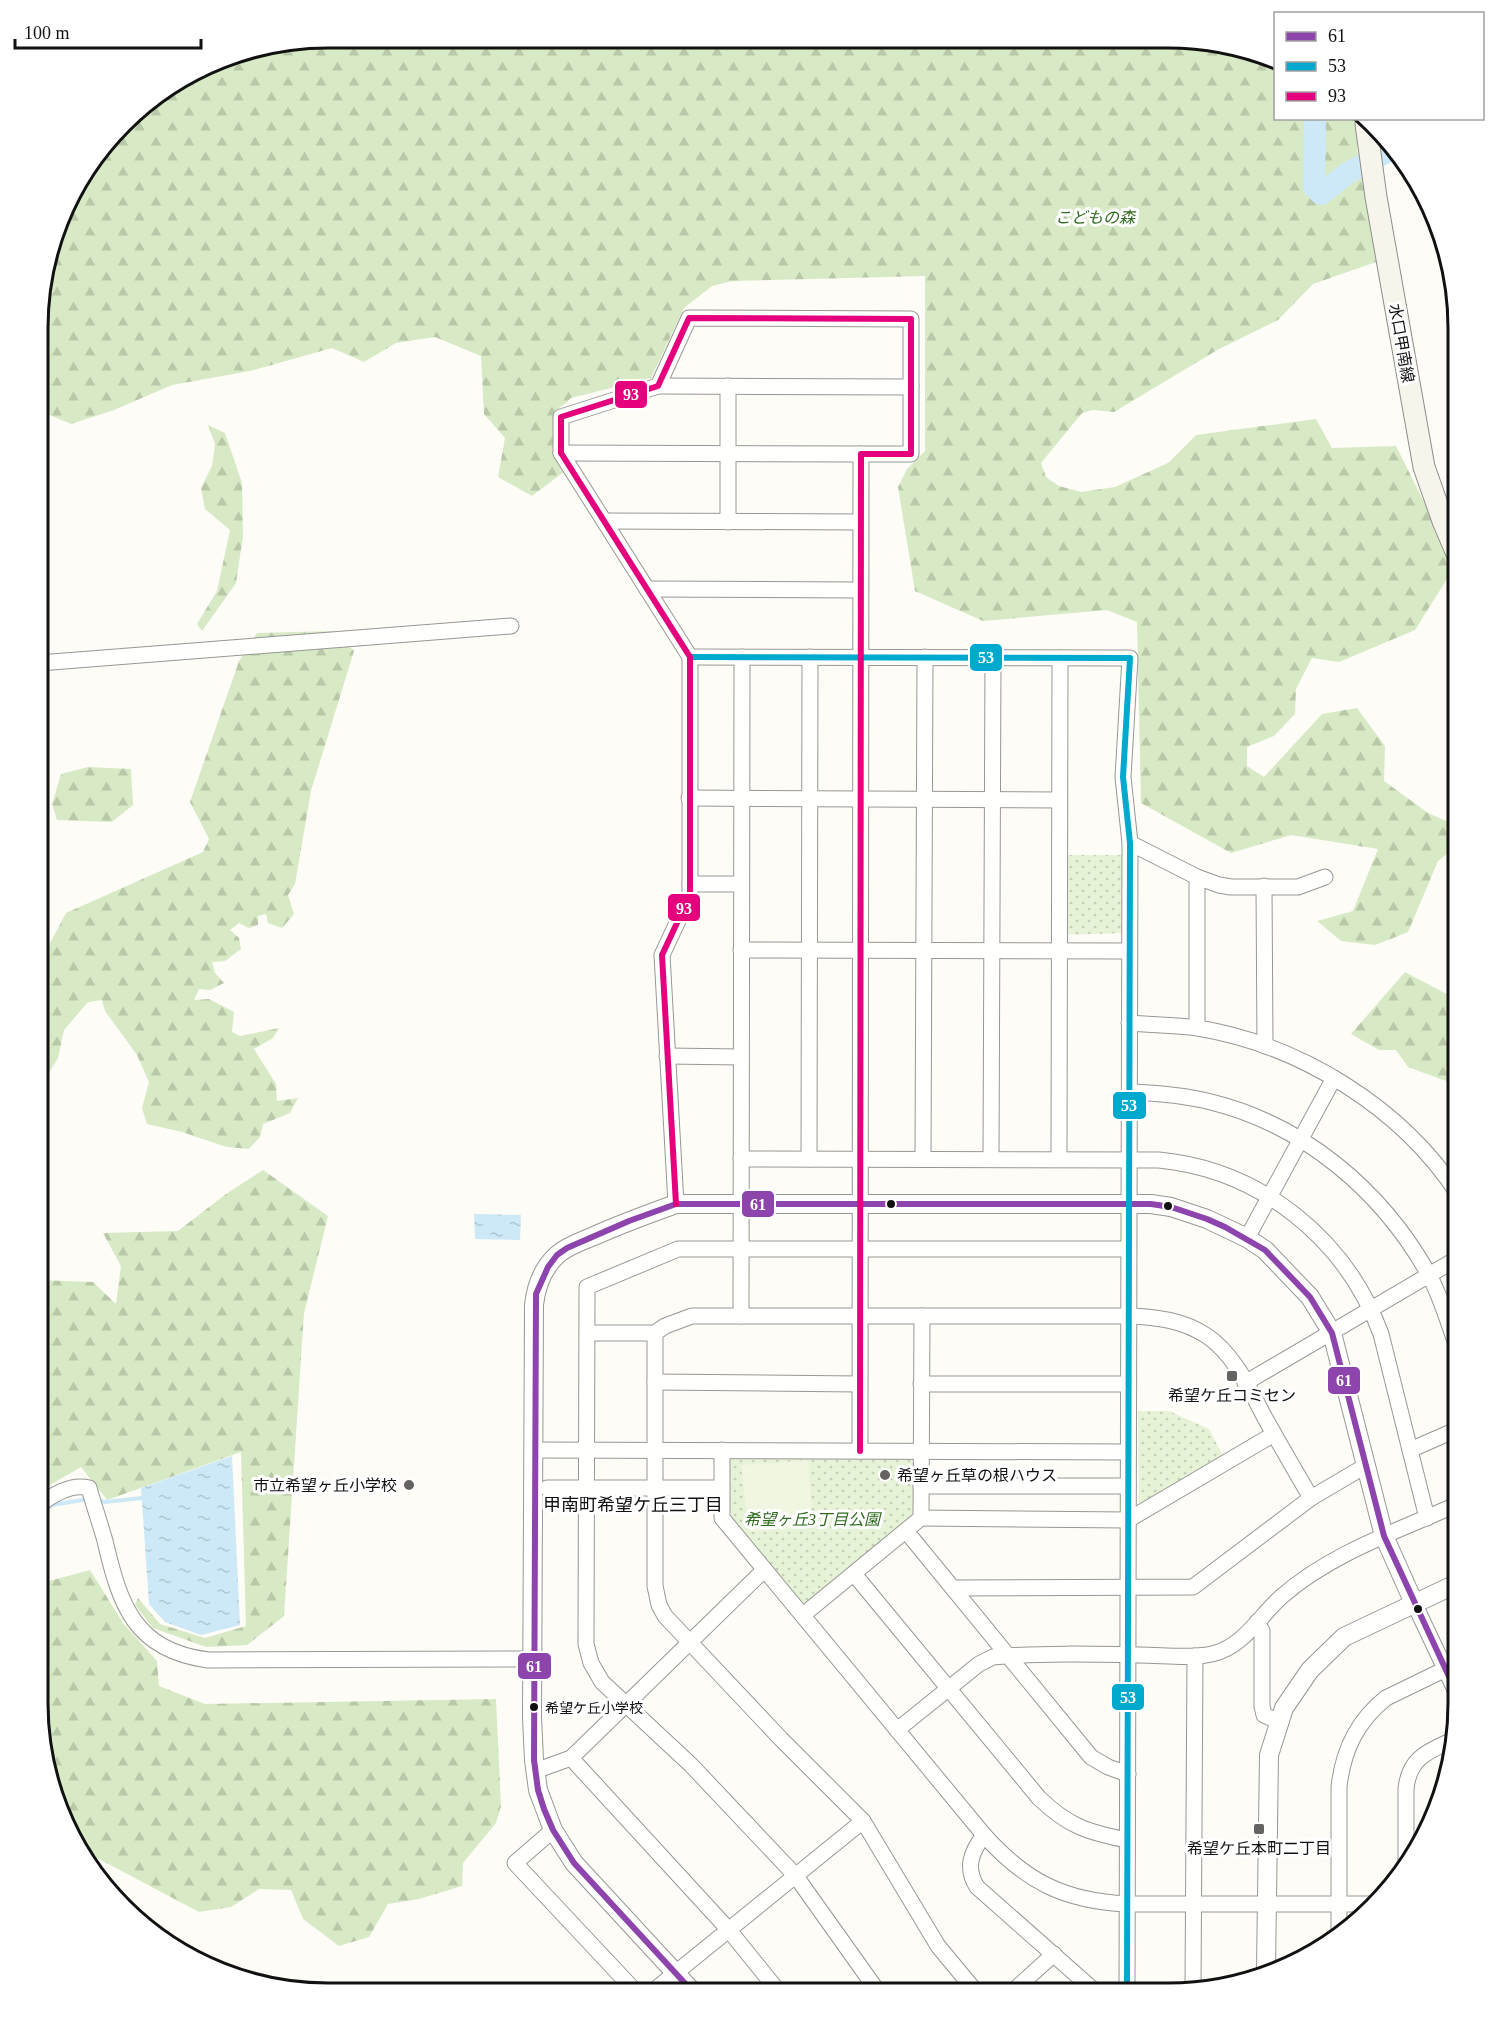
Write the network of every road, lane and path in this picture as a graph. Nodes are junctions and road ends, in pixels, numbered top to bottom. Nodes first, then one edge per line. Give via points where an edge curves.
1 (1367, 131) edge
2 (658, 386) junction
3 (728, 386) junction
4 (911, 387) junction
5 (561, 453) junction
6 (728, 454) junction
7 (861, 454) junction
8 (604, 521) junction
9 (728, 522) junction
10 (860, 522) junction
11 (1448, 533) edge
12 (647, 589) junction
13 (860, 590) junction
14 (511, 626) dead end
15 (690, 657) junction
16 (742, 657) junction
17 (810, 657) junction
18 (860, 657) junction
19 (925, 657) junction
20 (993, 658) junction
21 (1060, 658) junction
22 (48, 662) edge
23 (689, 798) junction
24 (742, 798) junction
25 (810, 798) junction
26 (860, 798) junction
27 (924, 798) junction
28 (991, 799) junction
29 (1059, 800) junction
30 (1130, 843) junction
31 (1197, 877) junction
32 (1325, 877) dead end
33 (690, 884) junction
34 (741, 884) junction
35 (1264, 886) junction
36 (741, 950) junction
37 (809, 950) junction
38 (860, 951) junction
39 (924, 951) junction
40 (991, 951) junction
41 (1059, 951) junction
42 (1129, 951) junction
43 (1129, 1023) junction
44 (1197, 1028) junction
45 (1265, 1046) junction
46 (667, 1056) junction
47 (741, 1057) junction
48 (1334, 1078) junction
49 (1129, 1092) junction
50 (1300, 1139) junction
51 (741, 1159) junction
52 (808, 1159) junction
53 (859, 1159) junction
54 (923, 1159) junction
55 (991, 1159) junction
56 (1059, 1159) junction
57 (1129, 1160) junction
58 (1448, 1182) edge
59 (1270, 1196) junction
60 (676, 1204) junction
61 (741, 1204) junction
62 (859, 1204) junction
63 (1129, 1204) junction
64 (1246, 1238) junction
65 (741, 1248) junction
66 (859, 1249) junction
67 (1128, 1249) junction
68 (1448, 1264) edge
69 (1430, 1275) junction
70 (1372, 1310) junction
71 (741, 1316) junction
72 (859, 1316) junction
73 (921, 1316) junction
74 (1128, 1316) junction
75 (1448, 1323) edge
76 (588, 1333) junction
77 (655, 1333) junction
78 (1332, 1333) junction
79 (655, 1382) junction
80 (1245, 1383) junction
81 (859, 1384) junction
82 (921, 1384) junction
83 (1127, 1384) junction
84 (1448, 1433) edge
85 (1274, 1434) junction
86 (534, 1450) junction
87 (587, 1450) junction
88 (722, 1450) junction
89 (1410, 1450) junction
90 (654, 1451) junction
91 (860, 1451) junction
92 (921, 1451) junction
93 (1128, 1452) junction
94 (1367, 1465) junction
95 (921, 1486) junction
96 (1128, 1486) junction
97 (547, 1488) dead end
98 (587, 1488) junction
99 (654, 1488) junction
100 (722, 1488) junction
101 (1311, 1498) junction
102 (48, 1499) edge
103 (1448, 1508) edge
104 (921, 1518) junction
105 (1426, 1518) junction
106 (1128, 1520) junction
107 (906, 1531) junction
108 (1384, 1536) junction
109 (764, 1570) junction
110 (854, 1574) junction
111 (953, 1588) junction
112 (1128, 1588) junction
113 (1448, 1588) edge
114 (1414, 1603) junction
115 (803, 1615) junction
116 (1257, 1622) junction
117 (689, 1642) junction
118 (1127, 1655) junction
119 (1009, 1656) junction
120 (1195, 1656) junction
121 (1448, 1658) edge
122 (533, 1659) junction
123 (1448, 1667) edge
124 (948, 1688) junction
125 (625, 1705) junction
126 (1280, 1722) junction
127 (897, 1730) junction
128 (1445, 1744) edge
129 (571, 1758) junction
130 (535, 1771) junction
131 (1128, 1774) junction
132 (863, 1821) junction
133 (553, 1830) junction
134 (984, 1835) junction
135 (1127, 1840) junction
136 (1406, 1850) edge
137 (795, 1875) junction
138 (1127, 1904) junction
139 (1194, 1904) junction
140 (1340, 1904) junction
141 (1363, 1904) edge
142 (1266, 1905) junction
143 (1339, 1924) edge
144 (728, 1929) junction
145 (1054, 1954) junction
146 (1266, 1965) edge
147 (677, 1972) junction
148 (1193, 1982) edge
149 (628, 1983) edge
150 (663, 1983) edge
151 (686, 1983) edge
152 (772, 1983) edge
153 (872, 1983) edge
154 (969, 1983) edge
155 (1022, 1983) edge
156 (1086, 1983) edge
157 (1127, 1983) edge

1 - 11 main road, 水口甲南線 via 1424,467
2 - 3 street
2 - 4 street via 689,318 700,318 911,320
2 - 5 street via 561,417
3 - 4 street
3 - 6 street
4 - 7 street via 911,454
5 - 6 street
5 - 8 street
6 - 7 street
6 - 9 street
7 - 10 street
8 - 9 street
8 - 12 street
9 - 10 street
10 - 13 street
12 - 13 street
12 - 15 street
13 - 18 street
14 - 22 street
15 - 16 street
15 - 23 street
16 - 17 street
16 - 24 street
17 - 18 street
17 - 25 street
18 - 19 street
18 - 26 street
19 - 20 street
19 - 27 street
20 - 21 street
20 - 28 street
21 - 29 street
21 - 30 street via 1130,658 1123,777
23 - 24 street
23 - 33 street
24 - 25 street
24 - 34 street
25 - 26 street
25 - 37 street
26 - 27 street
26 - 38 street
27 - 28 street
27 - 39 street
28 - 29 street
28 - 40 street
29 - 41 street
30 - 31 street
30 - 42 street
31 - 35 street via 1231,887
31 - 44 street
32 - 35 street via 1298,887
33 - 34 street
33 - 46 street via 690,894 662,955
34 - 36 street
35 - 45 street
36 - 37 street
36 - 47 street
37 - 38 street
37 - 52 street
38 - 39 street
38 - 53 street
39 - 40 street
39 - 54 street
40 - 41 street
40 - 55 street
41 - 42 street
41 - 56 street
42 - 43 street
43 - 44 street
43 - 49 street
44 - 45 street
45 - 48 street
46 - 47 street
46 - 60 street
47 - 51 street
48 - 50 street
48 - 58 street via 1386,1115 1421,1148
49 - 50 street via 1164,1093 1212,1102 1254,1116
49 - 57 street
50 - 59 street
50 - 69 street via 1327,1156 1382,1206
51 - 52 street
51 - 61 street
52 - 53 street
53 - 54 street
53 - 62 street
54 - 55 street
55 - 56 street
56 - 57 street
57 - 59 street via 1194,1166 1231,1177
57 - 63 street
59 - 64 street
59 - 70 street via 1332,1249
60 - 61 street
60 - 86 street via 567,1248 548,1267 534,1305
61 - 62 street
61 - 65 street
62 - 63 street
62 - 66 street
63 - 64 street via 1171,1207
63 - 67 street
64 - 78 street via 1265,1250 1299,1284
65 - 66 street
65 - 71 street
65 - 76 street via 678,1249 588,1287
66 - 67 street
66 - 72 street
67 - 74 street
68 - 69 street
69 - 70 street
69 - 75 street
70 - 78 street
70 - 89 street
71 - 72 street
71 - 77 street via 692,1316
72 - 73 street
72 - 81 street
73 - 74 street
73 - 82 street
74 - 80 street via 1168,1320 1206,1336 1227,1356
74 - 83 street
76 - 77 street
76 - 87 street
77 - 79 street
78 - 80 street
78 - 94 street
79 - 81 street
79 - 90 street
80 - 85 street
81 - 91 street
82 - 83 street
82 - 92 street
83 - 93 street
84 - 89 street
85 - 101 street
85 - 106 street
86 - 87 street
86 - 122 street
87 - 90 street
87 - 98 street
88 - 90 street
88 - 91 street
88 - 100 street
89 - 105 street
90 - 99 street
91 - 92 street
92 - 93 street
92 - 95 street
93 - 96 street
94 - 101 street
94 - 108 street
95 - 96 street
95 - 104 street
96 - 106 street
97 - 98 street
98 - 99 street
98 - 125 street via 586,1644 602,1682
99 - 100 street
99 - 117 street via 656,1594 664,1616
100 - 109 street via 722,1518
101 - 112 street via 1193,1587
102 - 122 street via 80,1485 89,1488 127,1611 142,1630 180,1654 208,1660
103 - 105 street
104 - 106 street
104 - 107 street
105 - 108 street
106 - 112 street
107 - 110 street
107 - 111 street
108 - 114 street
108 - 116 street via 1307,1577
109 - 115 street
109 - 117 street
110 - 115 street
110 - 124 street
111 - 112 street
111 - 119 street
112 - 118 street
113 - 114 street
114 - 121 street
114 - 126 street via 1344,1637 1310,1670 1284,1708
115 - 127 street
116 - 120 street via 1246,1636 1226,1650
116 - 126 street via 1262,1631 1264,1715
117 - 125 street
117 - 132 street
118 - 119 street
118 - 120 street
118 - 131 street
119 - 124 street via 986,1660
119 - 131 street via 1091,1757
120 - 139 street
122 - 130 street
123 - 140 street via 1386,1698 1359,1726 1347,1747 1339,1787
124 - 127 street
124 - 135 street via 1047,1806 1083,1829
125 - 129 street
125 - 137 street via 691,1765
126 - 142 street via 1269,1755
127 - 134 street
128 - 136 street via 1422,1755 1408,1776
129 - 130 street
129 - 144 street
130 - 133 street
131 - 135 street
132 - 137 street
132 - 154 street via 938,1946
133 - 147 street via 574,1863
133 - 149 street via 515,1863
134 - 138 street via 1015,1866 1048,1887 1097,1903
134 - 145 street via 971,1856 973,1880 983,1894
135 - 138 street
137 - 144 street
137 - 153 street
138 - 139 street
138 - 157 street
139 - 142 street
139 - 148 street
140 - 141 street
140 - 142 street
140 - 143 street
142 - 146 street
144 - 147 street
144 - 152 street
145 - 155 street
145 - 156 street
147 - 150 street
147 - 151 street

